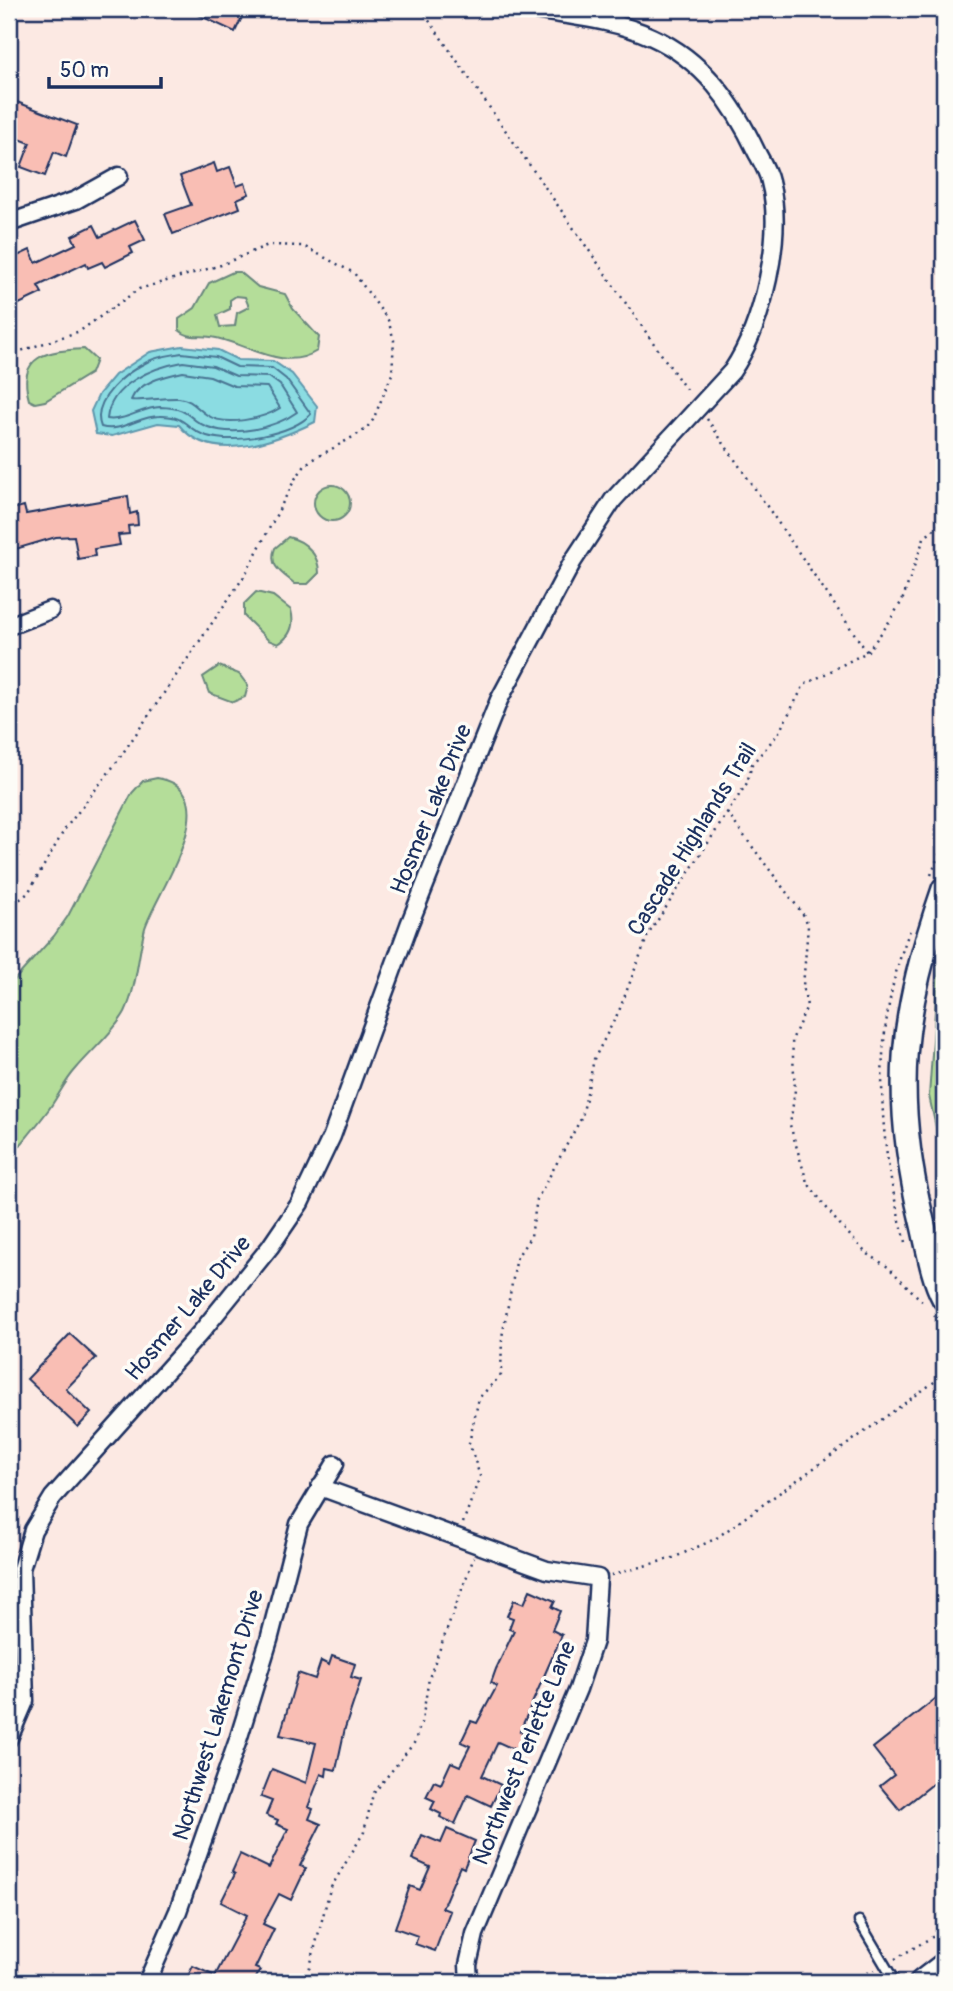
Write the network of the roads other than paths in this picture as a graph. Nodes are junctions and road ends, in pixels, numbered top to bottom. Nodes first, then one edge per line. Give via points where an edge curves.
1 (527, 9) edge
2 (119, 176) dead end
3 (9, 223) edge
4 (50, 610) dead end
5 (9, 626) edge
6 (944, 889) edge
7 (939, 1306) edge
8 (335, 1464) dead end
9 (320, 1487) junction
10 (9, 1738) edge
11 (859, 1921) dead end
12 (944, 1965) edge
13 (147, 1982) edge
14 (468, 1982) edge
15 (895, 1982) edge
16 (922, 1982) edge

1 - 10 street, Hosmer Lake Drive via 609,22 653,38 719,87 743,121 770,180 775,220 761,309 748,347 732,371 613,500 573,561 499,700 409,925 332,1136 300,1203 202,1331 53,1497 33,1531 21,1569 25,1701
2 - 3 street via 76,200
4 - 5 street
6 - 7 street via 912,992 902,1110
8 - 9 street, Northwest Lakemont Drive
9 - 13 street, Northwest Lakemont Drive via 299,1524 238,1740 178,1911
9 - 14 street, Northwest Perlette Lane via 547,1570 598,1578 594,1641 475,1934
11 - 15 lane
12 - 16 street

